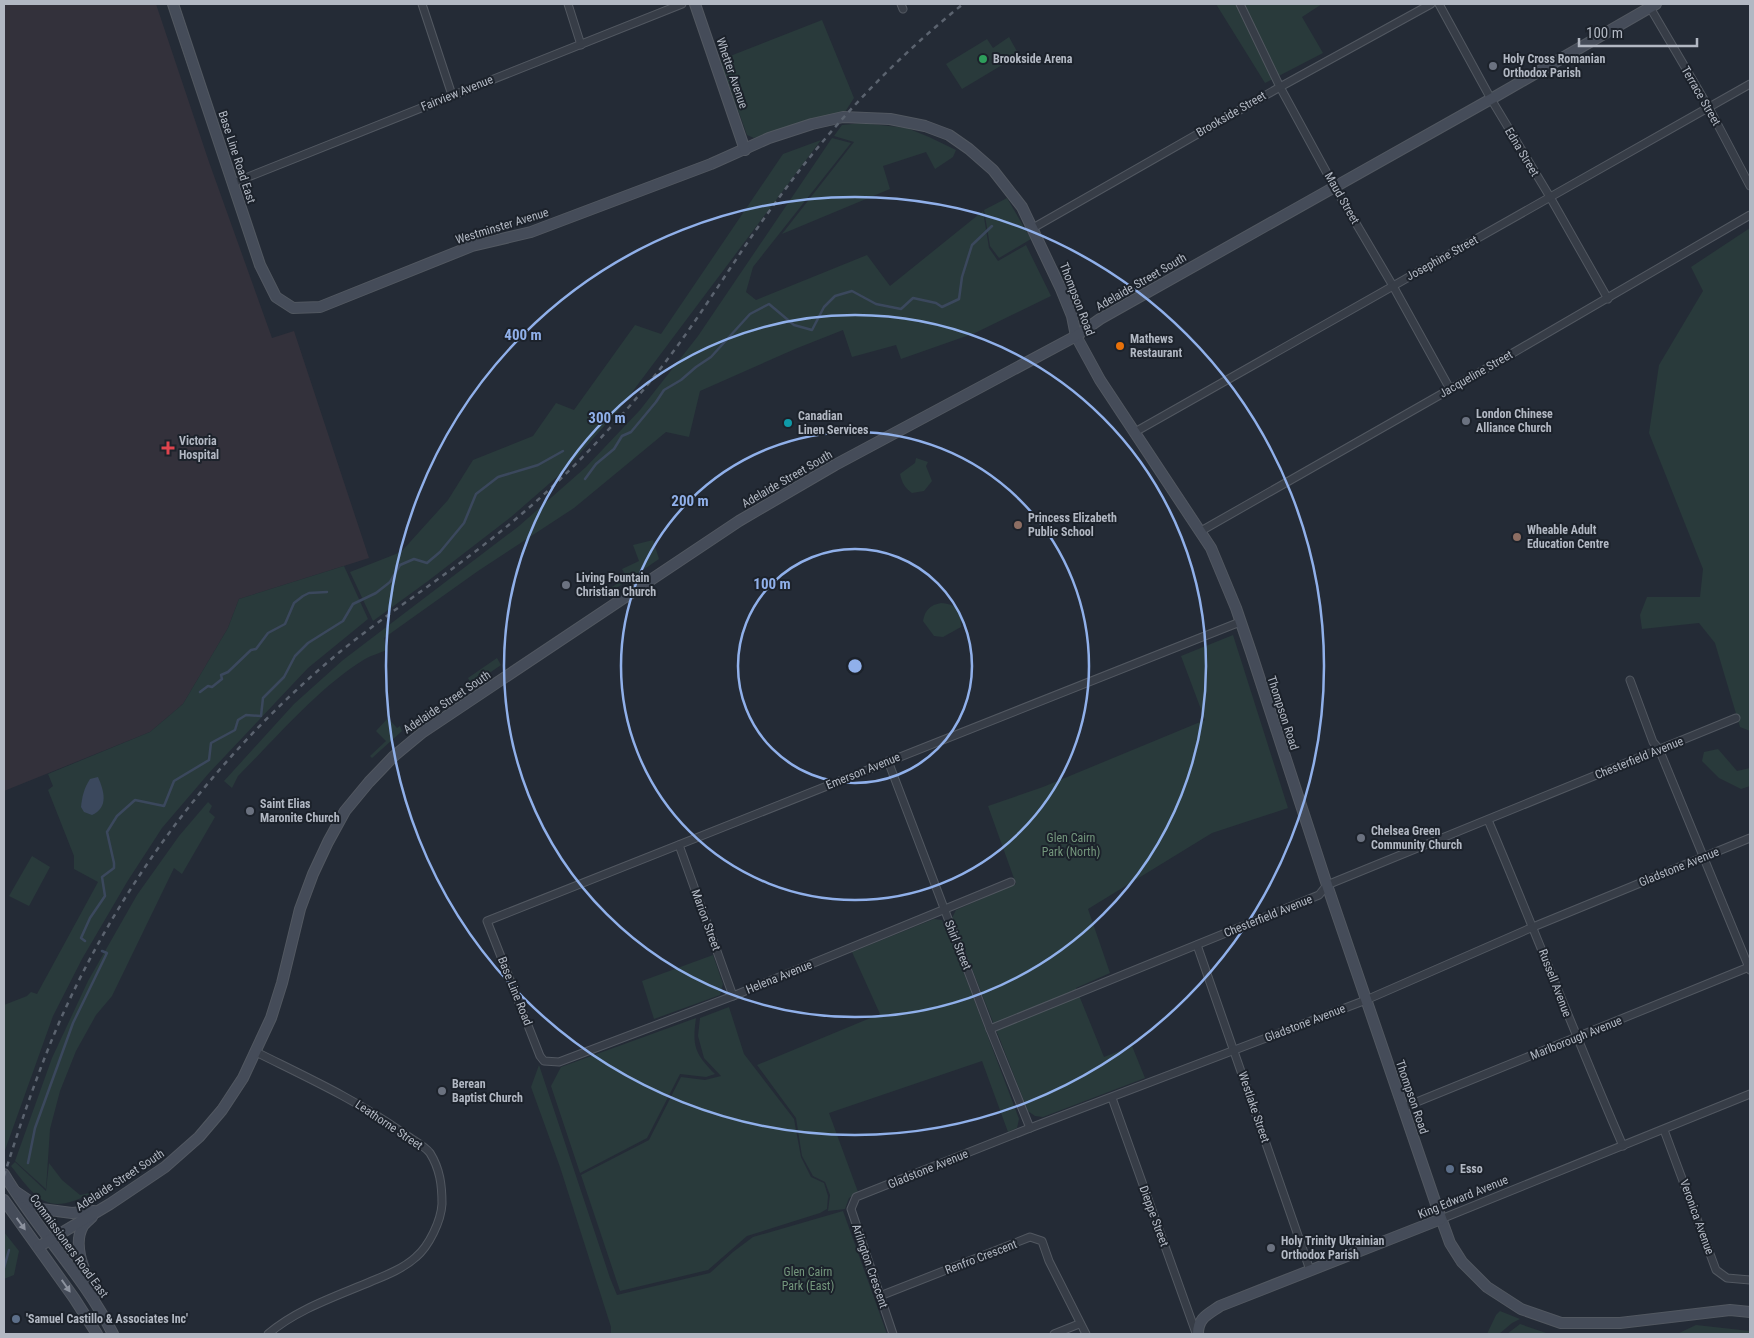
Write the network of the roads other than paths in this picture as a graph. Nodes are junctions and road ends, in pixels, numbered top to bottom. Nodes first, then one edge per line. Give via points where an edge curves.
1 (173, 4) edge
2 (422, 4) edge
3 (568, 4) edge
4 (682, 4) edge
5 (695, 4) edge
6 (1240, 4) edge
7 (1431, 4) edge
8 (1439, 4) edge
9 (1651, 5) edge
10 (581, 45) junction
11 (1750, 84) edge
12 (1280, 87) junction
13 (452, 95) junction
14 (1491, 99) junction
15 (1709, 108) junction
16 (745, 150) junction
17 (233, 184) junction
18 (1334, 186) junction
19 (1750, 186) edge
20 (1550, 197) junction
21 (1750, 215) edge
22 (1033, 228) junction
23 (1392, 286) junction
24 (1608, 298) junction
25 (293, 308) joint
26 (1076, 336) junction
27 (1450, 390) junction
28 (1135, 432) junction
29 (1201, 532) junction
30 (1240, 622) junction
31 (1630, 680) dead end
32 (1736, 718) dead end
33 (1659, 749) junction
34 (888, 761) junction
35 (1488, 820) junction
36 (1750, 838) edge
37 (680, 845) junction
38 (1705, 857) junction
39 (1011, 882) dead end
40 (1327, 884) junction
41 (944, 909) junction
42 (487, 921) joint
43 (1534, 927) junction
44 (1197, 945) junction
45 (1750, 968) edge
46 (733, 996) junction
47 (1366, 1000) junction
48 (990, 1030) junction
49 (1576, 1038) junction
50 (1235, 1050) junction
51 (256, 1052) junction
52 (544, 1061) joint
53 (1750, 1094) edge
54 (1112, 1098) junction
55 (1402, 1108) junction
56 (1030, 1128) junction
57 (1664, 1130) junction
58 (1623, 1146) junction
59 (4, 1174) edge
60 (14, 1190) junction
61 (856, 1197) joint
62 (4, 1200) edge
63 (97, 1211) junction
64 (1441, 1219) junction
65 (48, 1239) junction
66 (38, 1247) junction
67 (1310, 1270) junction
68 (1750, 1280) edge
69 (880, 1296) junction
70 (1750, 1312) edge
71 (101, 1313) junction
72 (1079, 1324) junction
73 (97, 1334) edge
74 (113, 1334) edge
75 (268, 1334) edge
76 (893, 1334) edge
77 (1054, 1334) edge
78 (1086, 1334) edge
79 (1197, 1334) edge

1 - 17 street, Base Line Road East
2 - 13 street
3 - 10 street
4 - 10 street, Fairview Avenue
5 - 16 street, Whetter Avenue
6 - 12 street, Maud Street
7 - 12 street, Brookside Street
8 - 14 street, Edna Street
9 - 14 street, Adelaide Street South
9 - 15 street, Terrace Street
10 - 13 street, Fairview Avenue
11 - 15 street, Josephine Street
12 - 18 street, Maud Street
12 - 22 street, Brookside Street
13 - 17 street, Fairview Avenue
14 - 18 street, Adelaide Street South
14 - 20 street, Edna Street
15 - 19 street, Terrace Street
15 - 20 street, Josephine Street
16 - 22 street, Thompson Road via 769,138 843,117 884,118 925,126 949,135 993,170 1022,207
16 - 25 street, Westminster Avenue via 532,232 472,246 322,306
17 - 25 street, Base Line Road East via 260,265 276,297
18 - 23 street, Maud Street
18 - 26 street, Adelaide Street South via 1100,319
20 - 23 street, Josephine Street
20 - 24 street, Edna Street
21 - 24 street, Jacqueline Street
22 - 26 street, Thompson Road via 1072,316
23 - 27 street, Maud Street
23 - 28 street, Josephine Street
24 - 27 street, Jacqueline Street
26 - 28 street, Thompson Road via 1100,380
26 - 51 street, Adelaide Street South via 835,465 739,521 423,732 394,756 345,811 313,874 300,909 271,1018
27 - 29 street, Jacqueline Street
28 - 29 street, Thompson Road
29 - 30 street, Thompson Road via 1214,555
30 - 34 street, Emerson Avenue
30 - 40 street, Thompson Road
31 - 33 street via 1653,742
32 - 33 street, Chesterfield Avenue
33 - 35 street, Chesterfield Avenue
33 - 38 street
34 - 37 street, Emerson Avenue
34 - 41 street, Shirl Street
35 - 40 street, Chesterfield Avenue
35 - 43 street, Russell Avenue
36 - 38 street, Gladstone Avenue
37 - 42 street, Emerson Avenue
37 - 46 street, Marion Street
38 - 43 street, Gladstone Avenue
38 - 45 street
39 - 41 street, Helena Avenue
40 - 44 street, Chesterfield Avenue via 1319,896
40 - 47 street, Thompson Road
41 - 46 street, Helena Avenue
41 - 48 street, Shirl Street
42 - 52 street, Base Line Road
43 - 47 street, Gladstone Avenue
43 - 49 street, Russell Avenue
44 - 48 street, Chesterfield Avenue
44 - 50 street, Westlake Street
45 - 49 street, Marlborough Avenue
46 - 52 street, Helena Avenue via 559,1062
47 - 50 street, Gladstone Avenue
47 - 55 street, Thompson Road
48 - 56 street, Shirl Street
49 - 55 street, Marlborough Avenue
49 - 58 street, Russell Avenue
50 - 54 street, Gladstone Avenue
50 - 67 street, Westlake Street
51 - 63 street, Adelaide Street South via 233,1094 199,1137 166,1167
51 - 75 street, Leathorne Street via 342,1095 415,1141 428,1151 436,1165 442,1191 441,1215 434,1232 416,1257 390,1273 278,1325
53 - 57 street, King Edward Avenue
54 - 56 street, Gladstone Avenue
54 - 79 street, Dieppe Street
55 - 64 street, Thompson Road
56 - 61 street, Gladstone Avenue
57 - 58 street, King Edward Avenue
57 - 68 street, Veronica Avenue via 1716,1270 1728,1278
58 - 64 street, King Edward Avenue
59 - 60 street, Commissioners Road East
60 - 63 street via 42,1209 72,1213
60 - 65 street, Commissioners Road East
61 - 69 street, Arlington Crescent via 851,1209
62 -> 66 street, Commissioners Road East
63 - 65 street, Adelaide Street South
63 - 71 street via 83,1226 79,1241 81,1260
64 - 67 street, King Edward Avenue
64 - 70 street, Thompson Road via 1462,1262 1487,1287 1521,1309 1561,1324 1620,1322 1730,1310
65 - 66 street, Adelaide Street South
65 - 71 street, Commissioners Road East
66 -> 73 street, Commissioners Road East
67 - 79 street, King Edward Avenue via 1220,1306 1198,1324
69 - 72 street, Renfro Crescent via 1030,1238 1042,1241
69 - 76 street, Arlington Crescent
71 - 74 street, Commissioners Road East
72 - 77 street
72 - 78 street, Renfro Crescent

